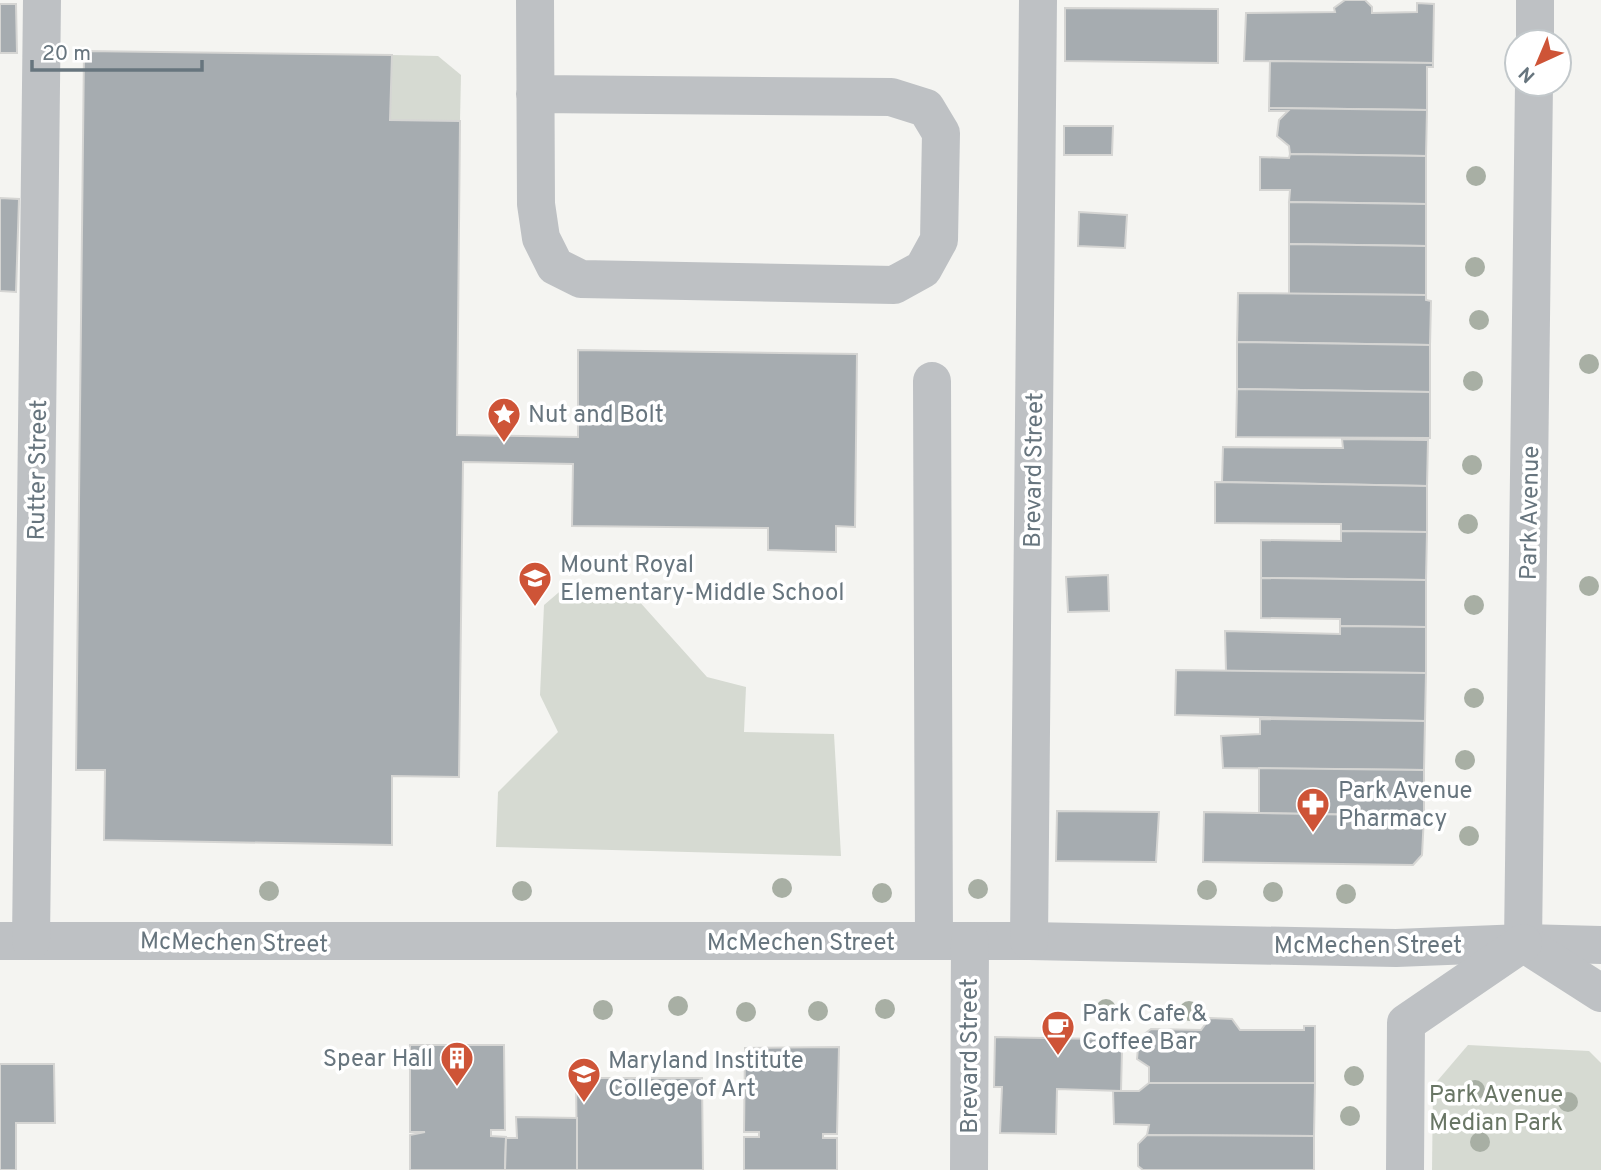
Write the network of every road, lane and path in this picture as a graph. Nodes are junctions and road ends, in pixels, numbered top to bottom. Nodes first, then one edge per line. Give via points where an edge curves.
1 (42, 0) edge
2 (535, 0) edge
3 (1038, 0) edge
4 (1535, 0) edge
5 (1535, 28) edge
6 (535, 94) junction
7 (1534, 98) edge
8 (932, 381) dead end
9 (16, 941) edge
10 (952, 941) junction
11 (1029, 941) junction
12 (1523, 943) junction
13 (1601, 945) edge
14 (1601, 993) edge
15 (969, 1170) edge
16 (1405, 1170) edge

1 - 9 street, Rutter Street
2 - 6 street
3 - 11 street, Brevard Street
4 - 5 street
6 - 6 street via 536,204 541,238 555,266 581,279 894,285 923,269 939,240 941,133 926,107 891,97
7 - 12 street, Park Avenue
8 - 10 street, Brevard Street
9 - 10 street, McMechen Street
10 - 11 street, McMechen Street
10 - 15 street, Brevard Street
11 - 12 street, McMechen Street via 1396,948
12 - 13 street, McMechen Street
12 - 14 street
12 - 16 street via 1406,1023

